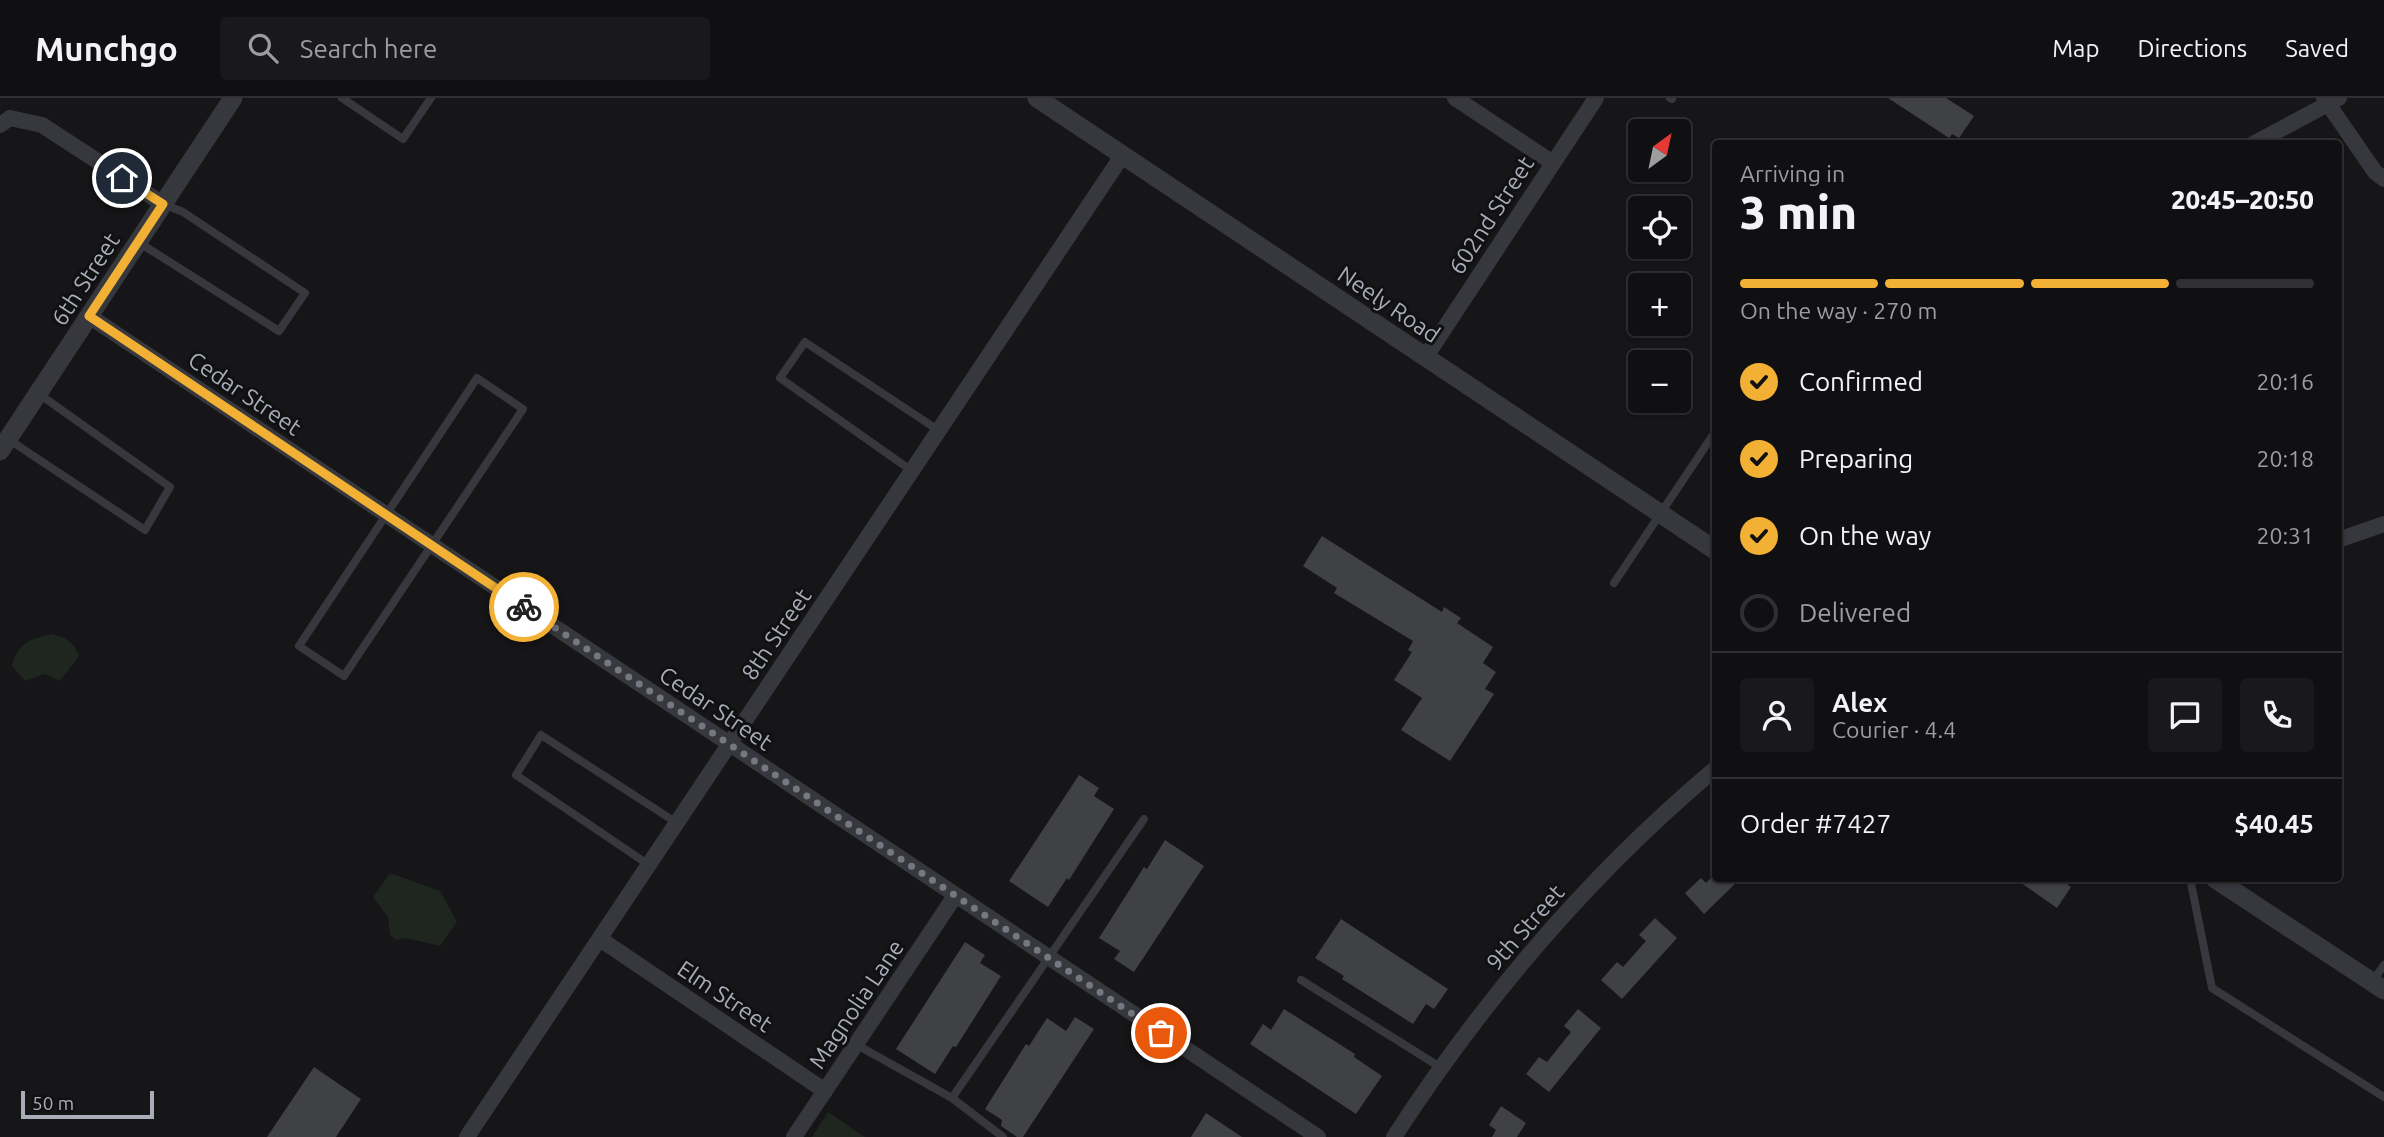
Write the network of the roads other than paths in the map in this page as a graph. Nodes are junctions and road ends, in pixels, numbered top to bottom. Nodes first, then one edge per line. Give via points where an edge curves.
1 (233, 98) edge
2 (342, 98) edge
3 (431, 98) edge
4 (1037, 98) edge
5 (1455, 98) edge
6 (1597, 98) edge
7 (2331, 101) edge
8 (0, 125) edge
9 (2260, 140) edge
10 (1122, 156) junction
11 (1553, 163) junction
12 (2384, 179) edge
13 (163, 204) junction
14 (138, 242) junction
15 (89, 316) junction
16 (1425, 358) junction
17 (39, 394) junction
18 (938, 430) junction
19 (1712, 436) edge
20 (4, 445) edge
21 (912, 471) junction
22 (1660, 514) junction
23 (386, 515) junction
24 (2384, 524) edge
25 (2342, 539) edge
26 (432, 545) junction
27 (1712, 548) edge
28 (1614, 583) dead end
29 (730, 745) junction
30 (1712, 772) edge
31 (1144, 819) dead end
32 (677, 823) junction
33 (649, 865) junction
34 (2191, 882) edge
35 (2220, 882) edge
36 (955, 896) junction
37 (600, 939) junction
38 (1050, 959) junction
39 (2384, 965) edge
40 (1301, 980) dead end
41 (2378, 986) edge
42 (857, 1045) junction
43 (1440, 1067) junction
44 (825, 1091) junction
45 (2384, 1097) edge
46 (952, 1098) junction
47 (468, 1137) edge
48 (794, 1137) edge
49 (1003, 1137) edge
50 (1318, 1137) edge
51 (1394, 1137) edge

1 - 13 street, 6th Street
2 - 3 lane via 403,139
4 - 10 street, Neely Road
5 - 11 street
6 - 11 street, 602nd Street
7 - 9 street
7 - 12 street via 2375,172
8 - 13 street via 10,118 41,125
10 - 16 street, Neely Road
10 - 18 street, 8th Street
11 - 16 street, 602nd Street
13 - 14 street, 6th Street
13 - 14 lane via 183,212 305,293 279,331
14 - 15 street, 6th Street
15 - 17 street, 6th Street
15 - 23 street, Cedar Street
16 - 22 street, Neely Road
17 - 20 street, 6th Street
17 - 20 lane via 170,487 145,530
18 - 21 street, 8th Street
18 - 21 lane via 805,342 780,378
19 - 22 lane
21 - 29 street, 8th Street
22 - 27 street, Neely Road
22 - 28 lane
23 - 26 street, Cedar Street
23 - 26 lane via 299,646 344,676
23 - 26 lane via 477,378 523,409
24 - 25 street
26 - 29 street, Cedar Street
29 - 32 street, 8th Street
29 - 36 street, Cedar Street
30 - 43 street, 9th Street via 1655,820 1537,944
31 - 38 lane
32 - 33 street, 8th Street
32 - 33 lane via 541,735 516,775
33 - 37 street, 8th Street
34 - 45 lane via 2211,988
35 - 41 street
36 - 38 street, Cedar Street
36 - 42 street, Magnolia Lane
37 - 44 street, Elm Street
37 - 47 street, 8th Street
38 - 46 lane
38 - 50 street, Cedar Street
39 - 41 lane
40 - 43 lane
42 - 44 street, Magnolia Lane
42 - 46 lane
43 - 51 street, 9th Street
44 - 48 street, Magnolia Lane
46 - 49 lane

